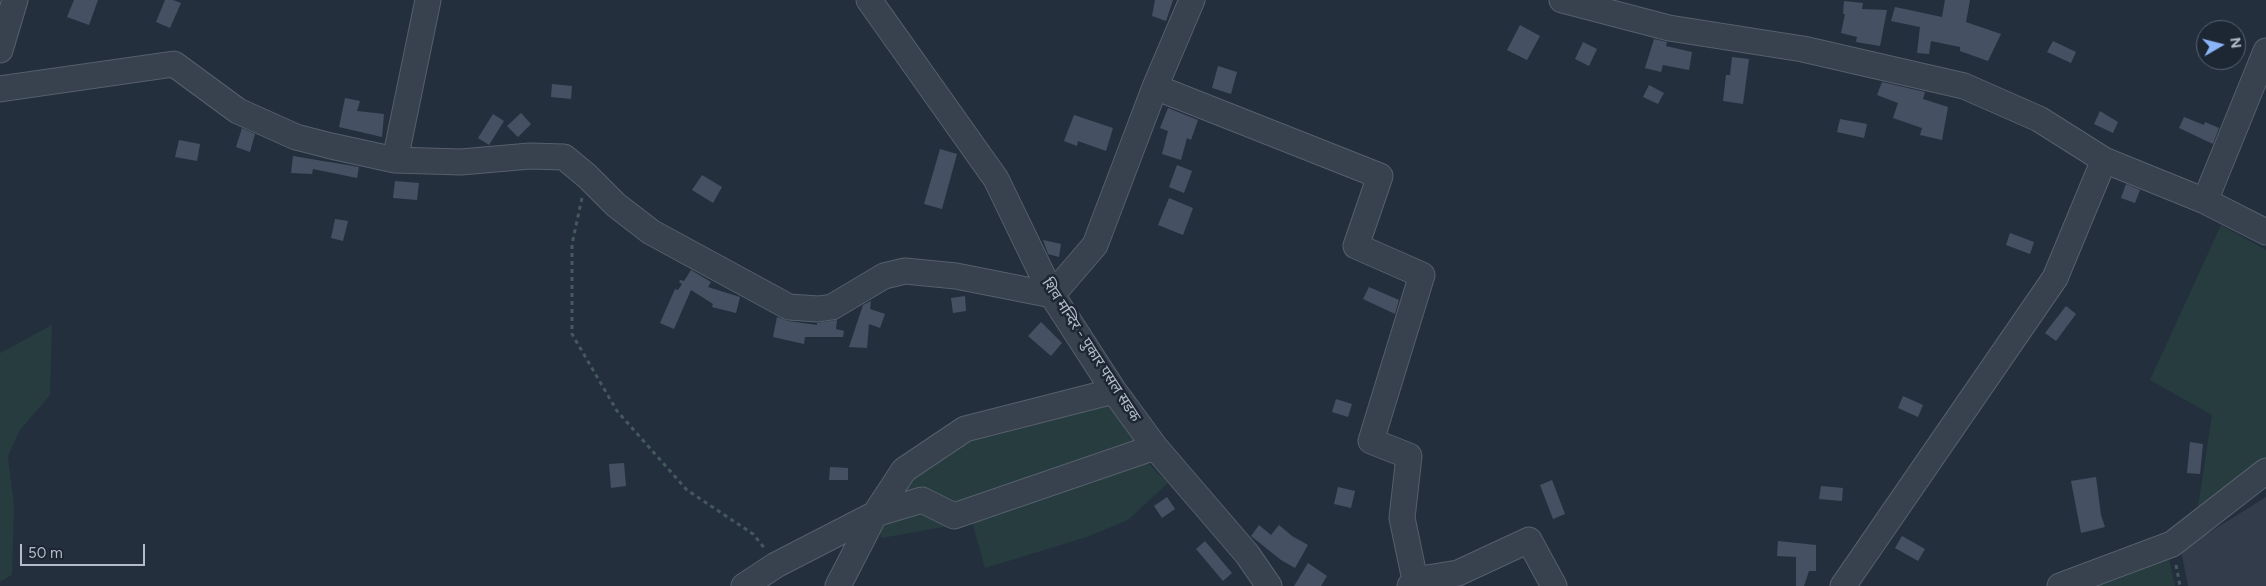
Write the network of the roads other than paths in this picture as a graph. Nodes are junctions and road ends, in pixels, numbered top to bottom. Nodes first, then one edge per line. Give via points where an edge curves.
1 (15, 0) edge
2 (428, 0) edge
3 (869, 0) edge
4 (1192, 0) edge
5 (1562, 0) edge
6 (0, 50) edge
7 (2266, 51) edge
8 (1155, 87) junction
9 (0, 89) edge
10 (394, 160) junction
11 (2104, 160) junction
12 (2205, 201) junction
13 (2266, 232) edge
14 (1052, 296) junction
15 (1114, 391) junction
16 (1155, 447) junction
17 (2266, 471) edge
18 (875, 514) junction
19 (1412, 583) edge
20 (744, 586) edge
21 (838, 586) edge
22 (1269, 586) edge
23 (1554, 586) edge
24 (1844, 586) edge
25 (2060, 586) edge

1 - 6 street
2 - 10 street
3 - 14 street, शिव मन्दिर - पुकार पसल सडक via 996,179
4 - 8 street
5 - 11 street via 1669,28 1803,49 1964,86 2039,119
7 - 12 street
8 - 14 street via 1094,245
8 - 19 street via 1380,176 1356,246 1422,276 1371,441 1410,456 1402,518
9 - 10 street via 174,64 238,111 296,137
10 - 14 street via 461,162 530,156 564,157 651,232 789,307 832,307 884,276 905,271 956,276
11 - 12 street
11 - 24 street via 2055,278
12 - 13 street
14 - 15 street, शिव मन्दिर - पुकार पसल सडक
15 - 16 street, शिव मन्दिर - पुकार पसल सडक
15 - 18 street via 965,429 904,470
16 - 18 street via 954,516 922,500
16 - 22 street, शिव मन्दिर - पुकार पसल सडक via 1246,554
17 - 25 street via 2172,544
18 - 20 street via 776,565
18 - 21 street
19 - 23 street via 1458,573 1529,540

